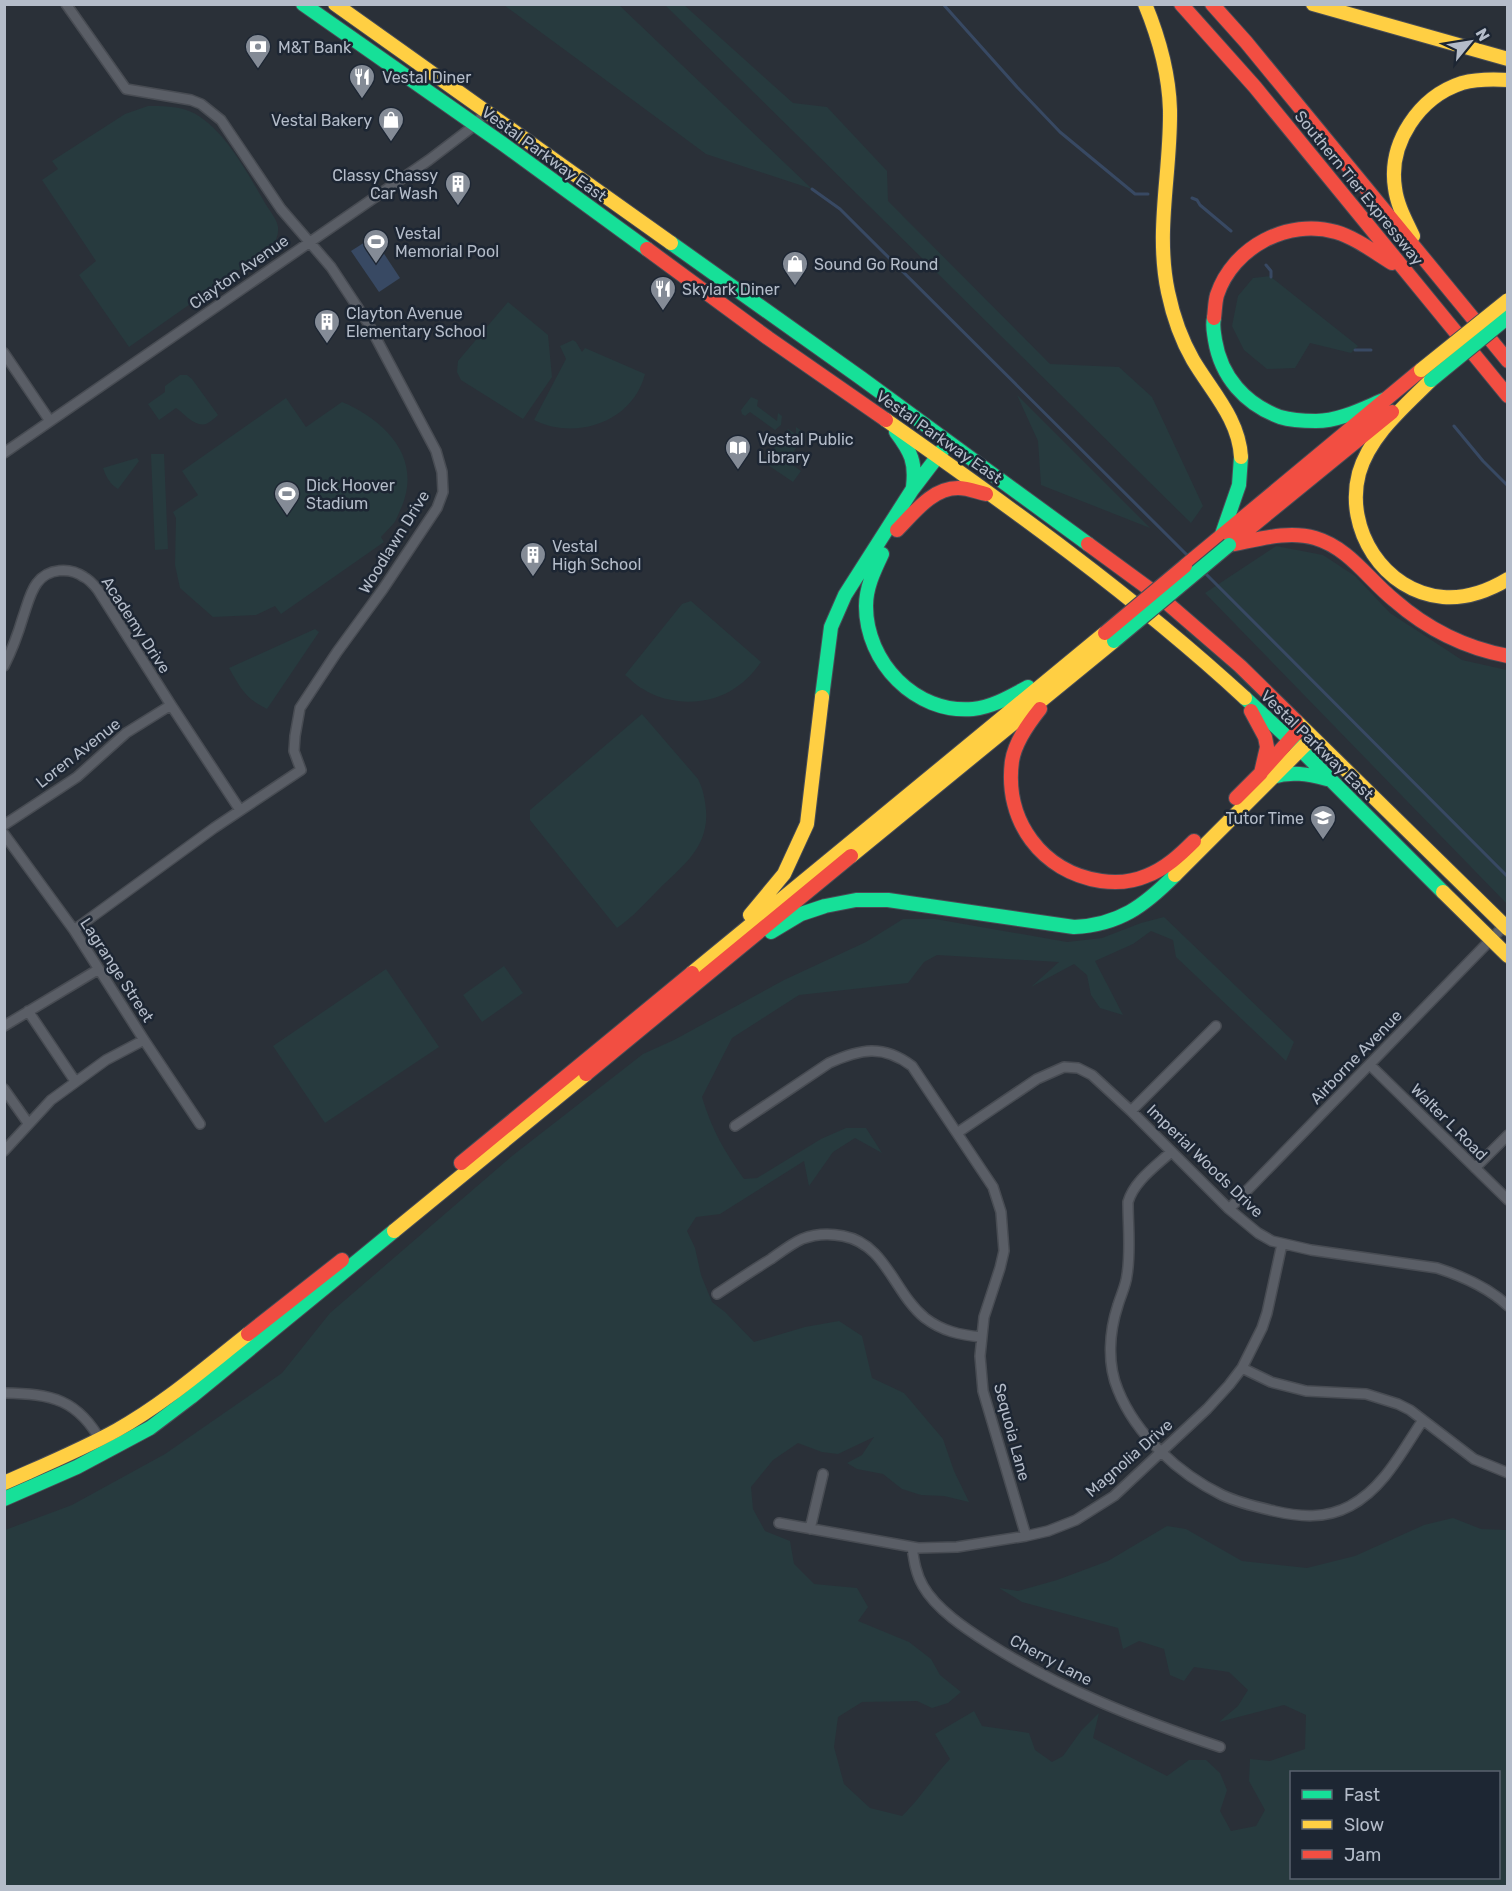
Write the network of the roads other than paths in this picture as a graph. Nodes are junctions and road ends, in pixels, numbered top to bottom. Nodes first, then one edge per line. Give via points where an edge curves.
1 (66, 4) edge
2 (303, 4) edge
3 (335, 4) edge
4 (1145, 4) edge
5 (1182, 4) edge
6 (1212, 4) edge
7 (1313, 4) edge
8 (1508, 59) edge
9 (1508, 80) edge
10 (486, 111) junction
11 (475, 125) junction
12 (309, 241) junction
13 (1422, 256) junction
14 (1405, 272) junction
15 (1508, 300) edge
16 (1508, 317) edge
17 (4, 353) edge
18 (1508, 361) edge
19 (1426, 375) junction
20 (1508, 396) edge
21 (1386, 399) junction
22 (887, 420) junction
23 (50, 421) junction
24 (952, 446) junction
25 (4, 453) edge
26 (942, 459) junction
27 (912, 490) junction
28 (993, 496) junction
29 (897, 530) junction
30 (1225, 541) junction
31 (1508, 579) edge
32 (1508, 656) edge
33 (4, 666) edge
34 (1059, 677) junction
35 (1238, 691) junction
36 (171, 705) junction
37 (1302, 727) junction
38 (1313, 737) junction
39 (1295, 745) junction
40 (1266, 775) junction
41 (1330, 781) junction
42 (240, 810) junction
43 (4, 825) edge
44 (4, 834) edge
45 (1506, 927) edge
46 (74, 930) junction
47 (1491, 940) junction
48 (726, 951) junction
49 (1508, 956) edge
50 (99, 969) junction
51 (28, 1011) junction
52 (4, 1026) edge
53 (1216, 1026) dead end
54 (144, 1040) junction
55 (1370, 1065) junction
56 (75, 1081) junction
57 (4, 1089) edge
58 (1131, 1111) junction
59 (28, 1123) junction
60 (200, 1124) dead end
61 (735, 1126) dead end
62 (957, 1133) junction
63 (1508, 1135) edge
64 (4, 1151) edge
65 (1171, 1152) junction
66 (1475, 1168) junction
67 (1508, 1200) edge
68 (1229, 1209) junction
69 (1282, 1244) junction
70 (717, 1294) dead end
71 (1508, 1306) edge
72 (981, 1337) junction
73 (1242, 1368) junction
74 (4, 1393) edge
75 (1423, 1420) junction
76 (103, 1445) junction
77 (1162, 1452) junction
78 (1508, 1473) edge
79 (823, 1474) dead end
80 (4, 1484) edge
81 (4, 1499) edge
82 (779, 1523) dead end
83 (810, 1529) junction
84 (1026, 1536) junction
85 (912, 1547) junction
86 (1220, 1747) dead end

1 - 12 street, Woodlawn Drive via 126,90 191,100 221,120 281,209
2 - 11 main road, Vestal Parkway East
3 - 10 main road, Vestal Parkway East
4 - 30 main road via 1160,46 1170,108 1162,236 1164,273 1185,345 1232,416 1241,442 1241,478
5 - 14 main road, Southern Tier Expressway via 1255,87
6 - 13 main road, Southern Tier Expressway
7 - 8 main road
9 - 13 main road via 1460,83 1440,92 1424,104 1400,140 1395,159 1397,201
10 - 11 street, Clayton Avenue
10 - 24 main road, Vestal Parkway East
11 - 12 street, Clayton Avenue
11 - 22 main road, Vestal Parkway East
12 - 23 street, Clayton Avenue
12 - 42 street, Woodlawn Drive via 368,323 423,425 436,451 443,492 437,508 300,708 294,751 301,770
13 - 18 main road, Southern Tier Expressway
14 - 20 main road, Southern Tier Expressway
14 - 21 main road via 1334,231 1286,230 1267,237 1237,260 1222,280 1213,309 1215,346 1222,370 1236,390 1264,412 1288,420 1316,421 1340,418
15 - 19 main road, bridge
16 - 19 main road, bridge
17 - 23 street
19 - 21 main road
19 - 30 main road
19 - 31 main road via 1365,459 1356,486 1359,526 1370,552 1383,569 1405,586 1444,597 1465,596
21 - 30 main road
22 - 26 main road, Vestal Parkway East
22 - 27 main road via 914,463
23 - 25 street, Clayton Avenue
24 - 26 main road
24 - 37 main road, Vestal Parkway East via 1159,596 1240,666
26 - 27 main road
26 - 28 main road, Vestal Parkway East
26 - 29 main road
27 - 48 main road via 844,595 831,627 807,824 784,874
28 - 29 main road via 949,488 936,493
28 - 35 main road, Vestal Parkway East via 1116,587
29 - 34 main road via 874,566 865,607 870,638 881,662 899,683 926,700 949,708 976,709
30 - 32 main road via 1250,542 1289,535 1331,544 1416,618 1451,638
30 - 34 main road, bridge
33 - 36 street, Academy Drive via 39,581 61,570 75,572 98,590
34 - 40 main road via 1022,735 1012,760 1010,785 1024,833 1038,851 1072,874 1110,881 1146,876 1184,851
34 - 48 main road
35 - 39 main road, Vestal Parkway East
35 - 40 main road via 1265,737
36 - 42 street, Academy Drive
36 - 43 street, Loren Avenue via 126,733 77,777
37 - 38 main road, Vestal Parkway East
37 - 39 main road
38 - 39 main road
38 - 45 main road, Vestal Parkway East
39 - 40 main road
39 - 41 main road, Vestal Parkway East
40 - 41 main road via 1299,772
40 - 48 main road via 1154,896 1116,920 1074,927 888,900 856,900 801,915
41 - 47 main road, Vestal Parkway East
42 - 46 street, Woodlawn Drive
44 - 46 street, Lagrange Street
45 - 47 street, Airborne Avenue
46 - 50 street, Lagrange Street
47 - 49 main road, Vestal Parkway East
47 - 55 street, Airborne Avenue
48 - 76 main road via 191,1397 150,1428
50 - 51 street
50 - 54 street, Lagrange Street
51 - 52 street
51 - 56 street
53 - 58 street
54 - 56 street
54 - 60 street, Lagrange Street
55 - 66 street, Walter L Road
55 - 68 street, Airborne Avenue
56 - 59 street
57 - 59 street
58 - 62 street, Imperial Woods Drive via 1092,1075 1064,1067 1031,1083
58 - 65 street, Imperial Woods Drive
59 - 64 street
61 - 62 street, Sequoia Lane via 829,1063 868,1050 894,1055 912,1066
62 - 72 street, Sequoia Lane via 993,1187 1001,1212 1004,1251
63 - 66 street
65 - 68 street, Imperial Woods Drive
65 - 77 street via 1130,1194 1127,1277 1111,1336 1117,1390 1133,1419
66 - 67 street, Walter L Road
68 - 69 street, Imperial Woods Drive via 1258,1233
69 - 71 street, Imperial Woods Drive via 1437,1268 1475,1283
69 - 73 street, Magnolia Drive via 1267,1313
70 - 72 street via 801,1240 819,1234 841,1235 855,1238 877,1255 924,1317 947,1331
72 - 84 street, Sequoia Lane via 983,1391
73 - 75 street via 1271,1382 1306,1391 1387,1399
73 - 77 street, Magnolia Drive
74 - 76 street via 56,1399 92,1425
75 - 77 street via 1381,1481 1349,1506 1323,1515 1294,1516 1232,1499 1198,1481
75 - 78 street via 1474,1459
76 - 80 main road
76 - 81 main road via 77,1467
77 - 84 street, Magnolia Drive via 1114,1496 1090,1512 1048,1531
79 - 83 street
82 - 83 street, Magnolia Drive
83 - 85 street, Magnolia Drive
84 - 85 street, Magnolia Drive via 957,1547
85 - 86 street, Cherry Lane via 923,1587 953,1619 978,1636 1022,1664 1091,1699

